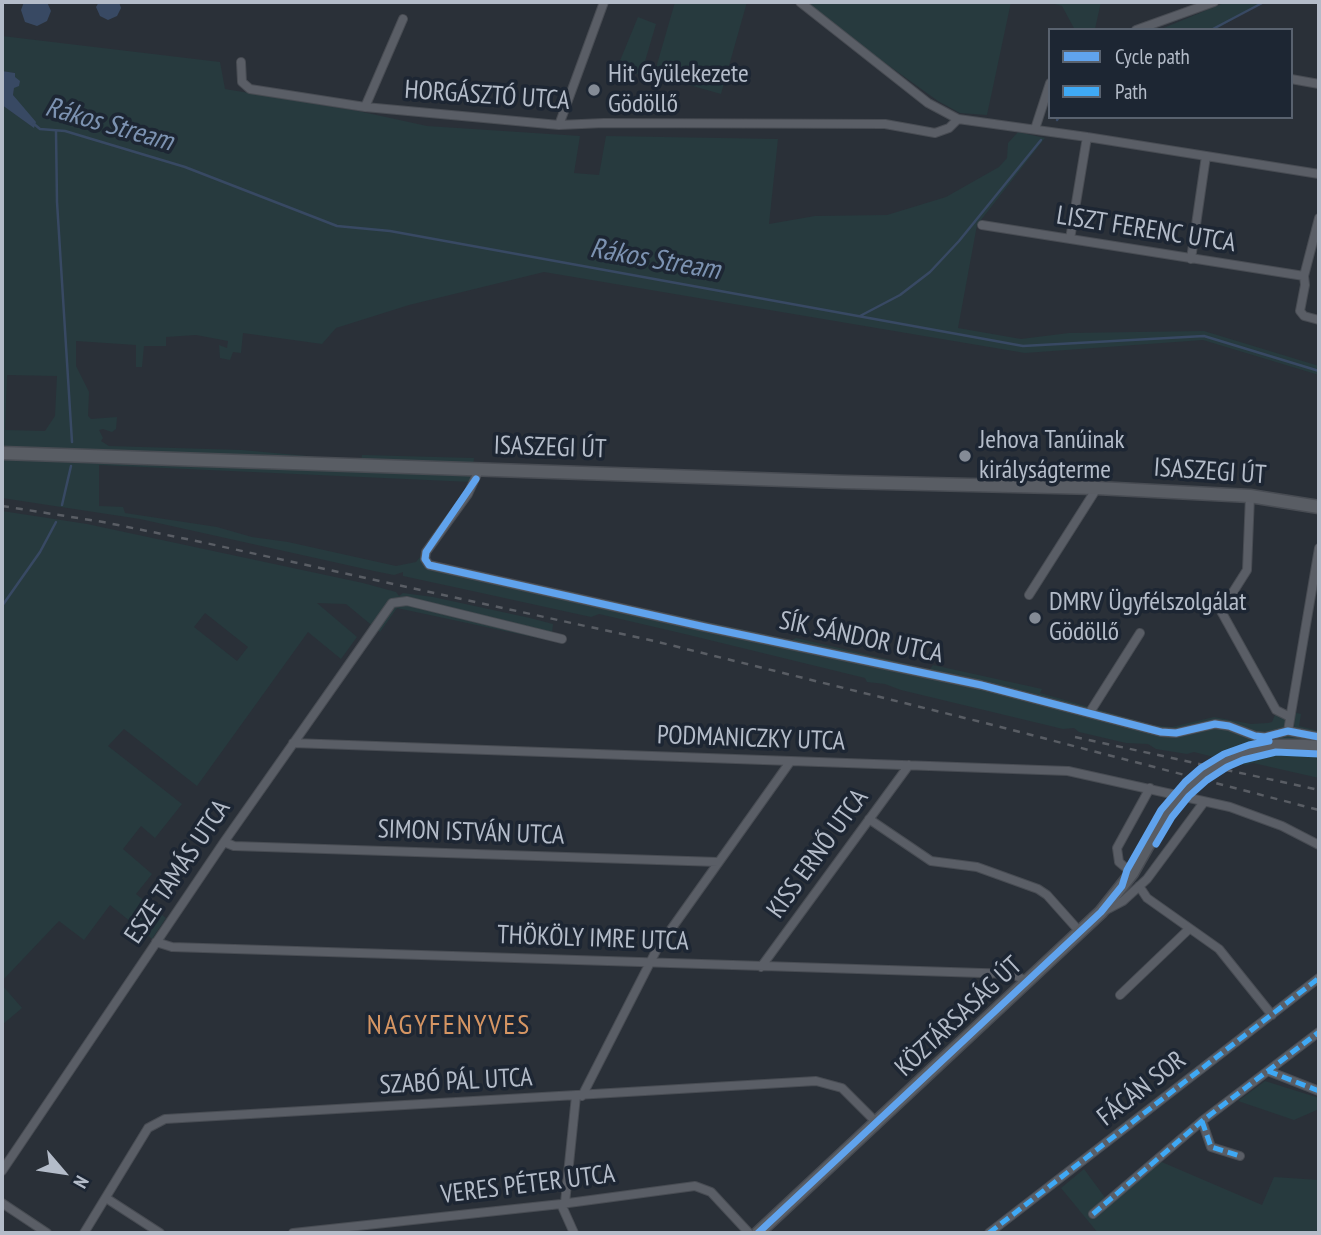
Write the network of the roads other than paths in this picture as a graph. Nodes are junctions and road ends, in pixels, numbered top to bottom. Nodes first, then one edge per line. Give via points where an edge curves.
1 (604, 2) edge
2 (800, 2) edge
3 (1214, 2) edge
4 (402, 19) dead end
5 (1150, 28) edge
6 (241, 62) dead end
7 (1319, 77) edge
8 (1293, 79) edge
9 (1309, 82) junction
10 (1319, 84) edge
11 (1048, 89) edge
12 (365, 107) junction
13 (958, 119) junction
14 (559, 125) junction
15 (1035, 129) junction
16 (1087, 137) junction
17 (1206, 156) junction
18 (1319, 174) edge
19 (1319, 218) edge
20 (982, 225) dead end
21 (1070, 239) junction
22 (1315, 250) edge
23 (1192, 259) junction
24 (1304, 276) junction
25 (1319, 320) edge
26 (2, 453) edge
27 (480, 468) junction
28 (1097, 488) junction
29 (1250, 496) junction
30 (1319, 507) edge
31 (1319, 548) edge
32 (1029, 595) dead end
33 (1140, 633) dead end
34 (562, 639) dead end
35 (1090, 712) junction
36 (1290, 717) junction
37 (1288, 731) junction
38 (1319, 737) edge
39 (293, 743) junction
40 (1319, 747) edge
41 (790, 762) junction
42 (909, 765) junction
43 (1150, 788) junction
44 (1204, 802) junction
45 (869, 820) junction
46 (224, 842) junction
47 (1319, 845) edge
48 (718, 862) junction
49 (1132, 873) junction
50 (1139, 886) junction
51 (1101, 912) junction
52 (1189, 929) junction
53 (1080, 932) junction
54 (156, 942) junction
55 (652, 961) junction
56 (761, 967) junction
57 (1319, 978) edge
58 (1028, 982) junction
59 (1120, 995) dead end
60 (1272, 1015) junction
61 (1319, 1032) edge
62 (1268, 1071) junction
63 (1319, 1091) edge
64 (579, 1096) junction
65 (1202, 1121) junction
66 (876, 1122) junction
67 (1240, 1156) dead end
68 (2, 1171) edge
69 (106, 1198) junction
70 (2, 1203) edge
71 (563, 1203) junction
72 (1093, 1214) dead end
73 (47, 1233) edge
74 (84, 1233) edge
75 (160, 1233) edge
76 (293, 1233) edge
77 (574, 1233) edge
78 (749, 1233) edge
79 (758, 1233) edge
80 (989, 1233) edge

1 - 14 street
2 - 13 street via 928,103
3 - 5 street
4 - 12 street
6 - 12 street, HORGÁSZTÓ UTCA via 242,82 247,88
7 - 9 street
8 - 9 street
9 - 10 street
11 - 15 street
12 - 14 street, HORGÁSZTÓ UTCA
13 - 14 street, HORGÁSZTÓ UTCA via 935,132 885,124
13 - 15 street
15 - 16 street
16 - 17 street
16 - 21 street
17 - 18 street
17 - 23 street
19 - 22 street
20 - 21 street, LISZT FERENC UTCA
21 - 23 street, LISZT FERENC UTCA
22 - 24 street
23 - 24 street, LISZT FERENC UTCA
24 - 25 street via 1300,313
26 - 27 main road, ISASZEGI ÚT
27 - 28 main road, ISASZEGI ÚT
27 - 35 street, SÍK SÁNDOR UTCA via 468,494 426,552 425,561 431,566 849,655
28 - 29 main road, ISASZEGI ÚT
28 - 32 street
29 - 30 main road, ISASZEGI ÚT
29 - 36 street via 1247,570 1221,611 1272,704 1278,713
31 - 36 street
33 - 35 street
34 - 39 street, ESZE TAMÁS UTCA via 396,601
35 - 37 street, SÍK SÁNDOR UTCA via 1170,734 1215,724 1265,737
36 - 37 street
37 - 38 street, SÍK SÁNDOR UTCA
39 - 41 street, PODMANICZKY UTCA
39 - 46 street, ESZE TAMÁS UTCA
40 - 49 main road, KÖZTÁRSASÁG ÚT, bridge via 1272,746 1226,760 1192,783 1166,813
41 - 42 street, PODMANICZKY UTCA
41 - 48 street
42 - 43 street, PODMANICZKY UTCA via 1056,770
42 - 45 street, KISS ERNŐ UTCA
43 - 44 street, PODMANICZKY UTCA
43 - 49 street via 1116,852
44 - 47 street, PODMANICZKY UTCA via 1257,816
44 - 50 street, KÖZTÁRSASÁG ÚT
45 - 53 street via 931,861 971,865 1038,889
45 - 56 street, KISS ERNŐ UTCA
46 - 48 street, SIMON ISTVÁN UTCA via 234,846
46 - 54 street, ESZE TAMÁS UTCA
48 - 55 street
49 - 51 main road, KÖZTÁRSASÁG ÚT
50 - 51 street, KÖZTÁRSASÁG ÚT via 1117,906
50 - 52 street via 1147,898
51 - 53 main road, KÖZTÁRSASÁG ÚT
52 - 59 street
52 - 60 street via 1226,956
53 - 58 main road, KÖZTÁRSASÁG ÚT
54 - 55 street, THÖKÖLY IMRE UTCA via 172,947
54 - 68 street, ESZE TAMÁS UTCA
55 - 56 street, THÖKÖLY IMRE UTCA
55 - 64 street
56 - 58 street, THÖKÖLY IMRE UTCA via 1013,974
57 - 60 street, FÁCÁN SOR
58 - 66 main road, KÖZTÁRSASÁG ÚT
60 - 80 street, FÁCÁN SOR
61 - 62 street
62 - 63 street
62 - 65 street
64 - 66 street, SZABÓ PÁL UTCA via 816,1081 842,1088
64 - 69 street, SZABÓ PÁL UTCA via 164,1119 148,1128
64 - 71 street
65 - 67 street via 1211,1147
65 - 72 street
66 - 79 main road, KÖZTÁRSASÁG ÚT
69 - 74 street, SZABÓ PÁL UTCA
69 - 75 street
70 - 73 street
71 - 76 street, VERES PÉTER UTCA
71 - 77 street
71 - 78 street, VERES PÉTER UTCA via 701,1187

